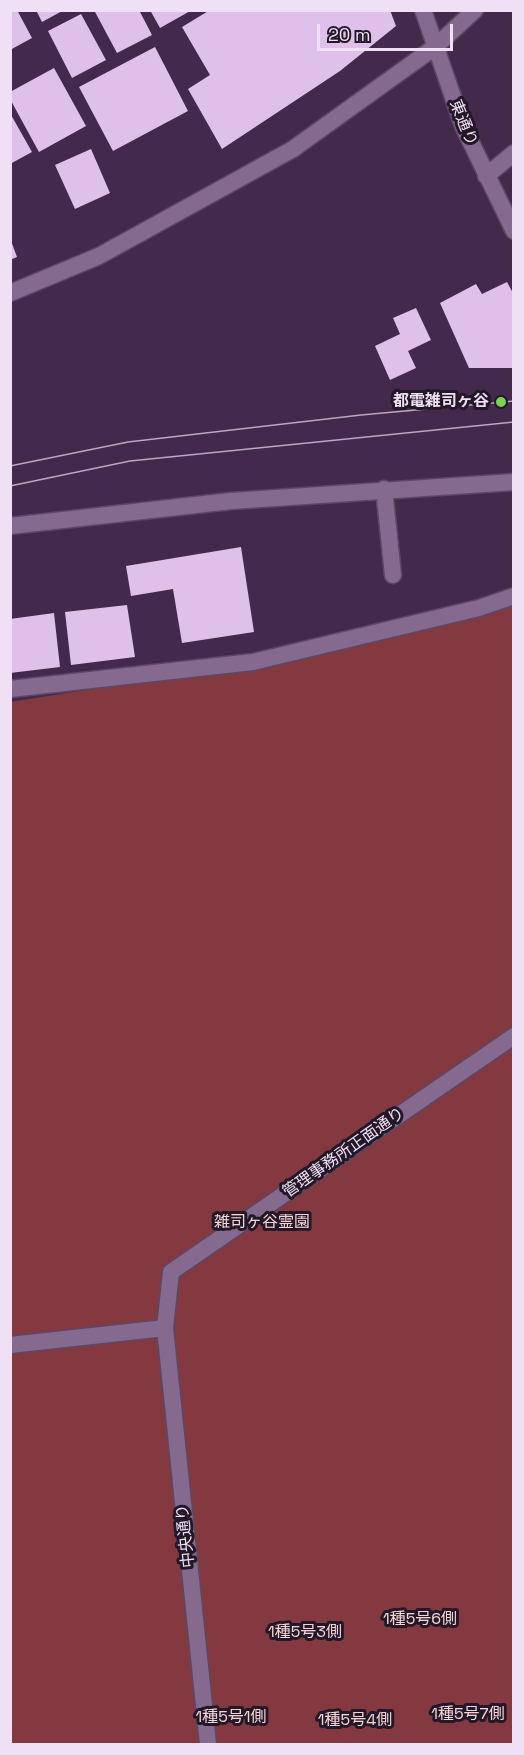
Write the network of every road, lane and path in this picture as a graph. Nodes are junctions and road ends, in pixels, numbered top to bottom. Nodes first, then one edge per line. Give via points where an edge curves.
1 (423, 10) edge
2 (475, 10) edge
3 (435, 47) junction
4 (513, 153) edge
5 (486, 176) junction
6 (513, 231) edge
7 (10, 292) edge
8 (513, 482) edge
9 (384, 489) junction
10 (10, 526) edge
11 (393, 575) dead end
12 (513, 596) edge
13 (10, 689) edge
14 (513, 1036) edge
15 (165, 1328) junction
16 (10, 1345) edge
17 (208, 1744) edge

1 - 3 street, 東通り
2 - 3 street
3 - 5 street, 東通り via 463,126
3 - 7 street via 293,149 99,256
4 - 5 street
5 - 6 street, 東通り
8 - 9 street
9 - 10 street via 231,501
9 - 11 street
12 - 13 street via 479,608 253,662
14 - 15 street, 管理事務所正面通り via 171,1272
15 - 16 street
15 - 17 street, 中央通り

